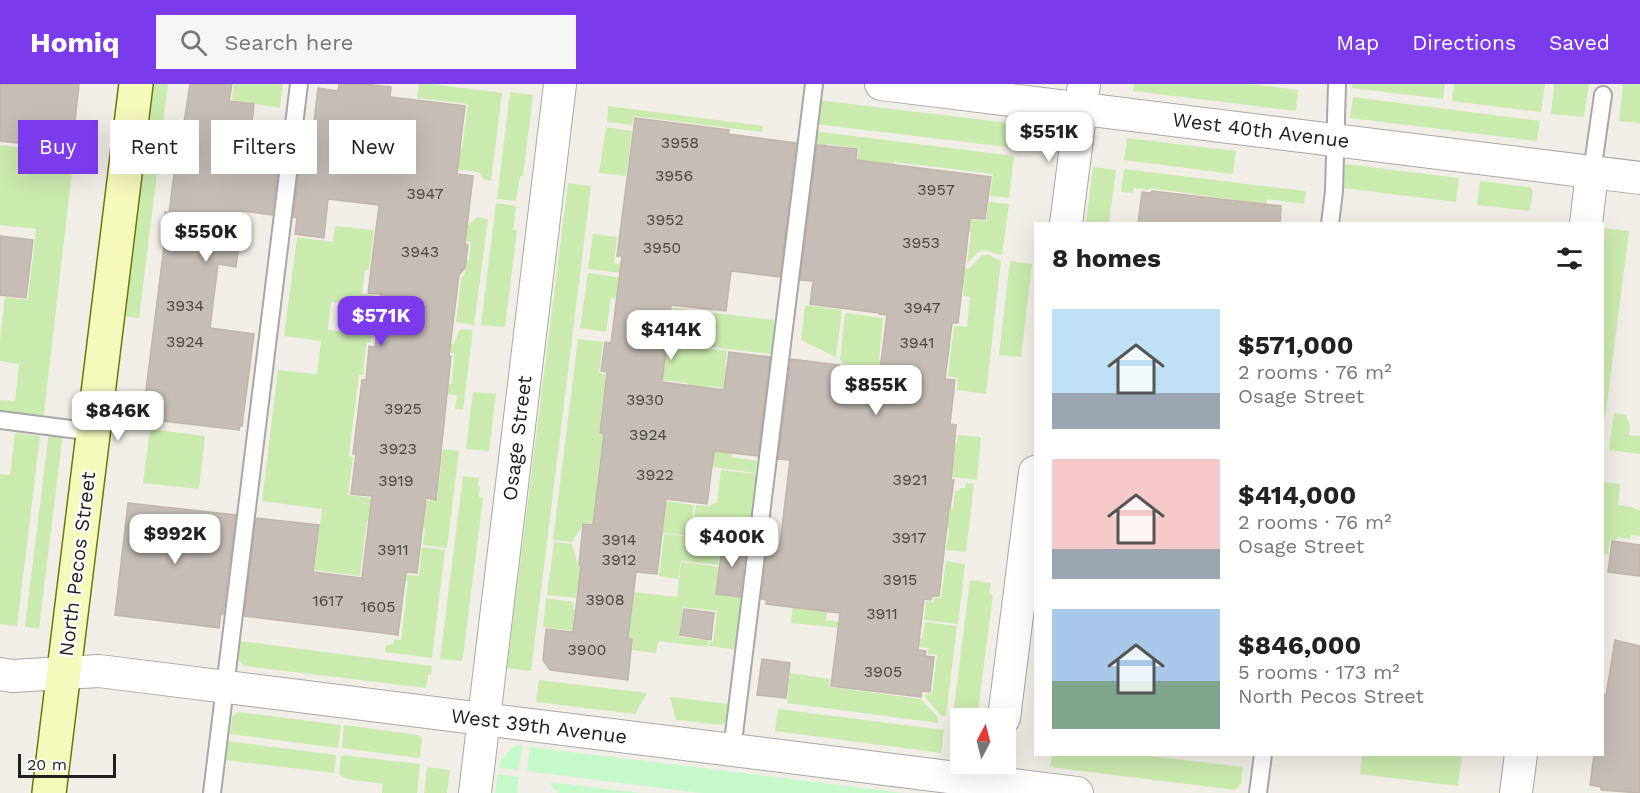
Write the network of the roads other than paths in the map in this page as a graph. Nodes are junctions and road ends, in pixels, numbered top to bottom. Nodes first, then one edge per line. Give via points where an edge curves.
1 (136, 84) edge
2 (299, 84) edge
3 (560, 84) edge
4 (814, 84) edge
5 (881, 84) edge
6 (1337, 84) edge
7 (1603, 95) dead end
8 (1082, 96) edge
9 (1335, 140) junction
10 (1592, 172) junction
11 (1640, 178) edge
12 (1066, 222) edge
13 (1330, 222) edge
14 (1586, 222) edge
15 (0, 420) edge
16 (94, 432) junction
17 (1034, 480) edge
18 (64, 673) junction
19 (0, 674) edge
20 (225, 687) junction
21 (1005, 708) edge
22 (484, 719) junction
23 (732, 750) junction
24 (1263, 756) edge
25 (1521, 756) edge
26 (996, 780) edge
27 (49, 793) edge
28 (212, 793) edge
29 (475, 793) edge
30 (1077, 793) edge
31 (1258, 793) edge
32 (1516, 793) edge

1 - 16 main road, North Pecos Street
2 - 20 lane
3 - 22 street, Osage Street
4 - 23 lane
5 - 8 street, West 40th Avenue
6 - 9 lane
7 - 10 lane
8 - 9 street, West 40th Avenue
8 - 12 street
9 - 10 street, West 40th Avenue
9 - 13 lane
10 - 11 street, West 40th Avenue
10 - 14 street
15 - 16 lane
16 - 18 main road, North Pecos Street
17 - 21 street
18 - 19 street, West 39th Avenue
18 - 20 street, West 39th Avenue via 99,671
18 - 27 main road, North Pecos Street
20 - 22 street, West 39th Avenue
20 - 28 lane
22 - 23 street, West 39th Avenue
22 - 29 street, Osage Street
23 - 26 street, West 39th Avenue
24 - 31 lane
25 - 32 street
26 - 30 street, West 39th Avenue

